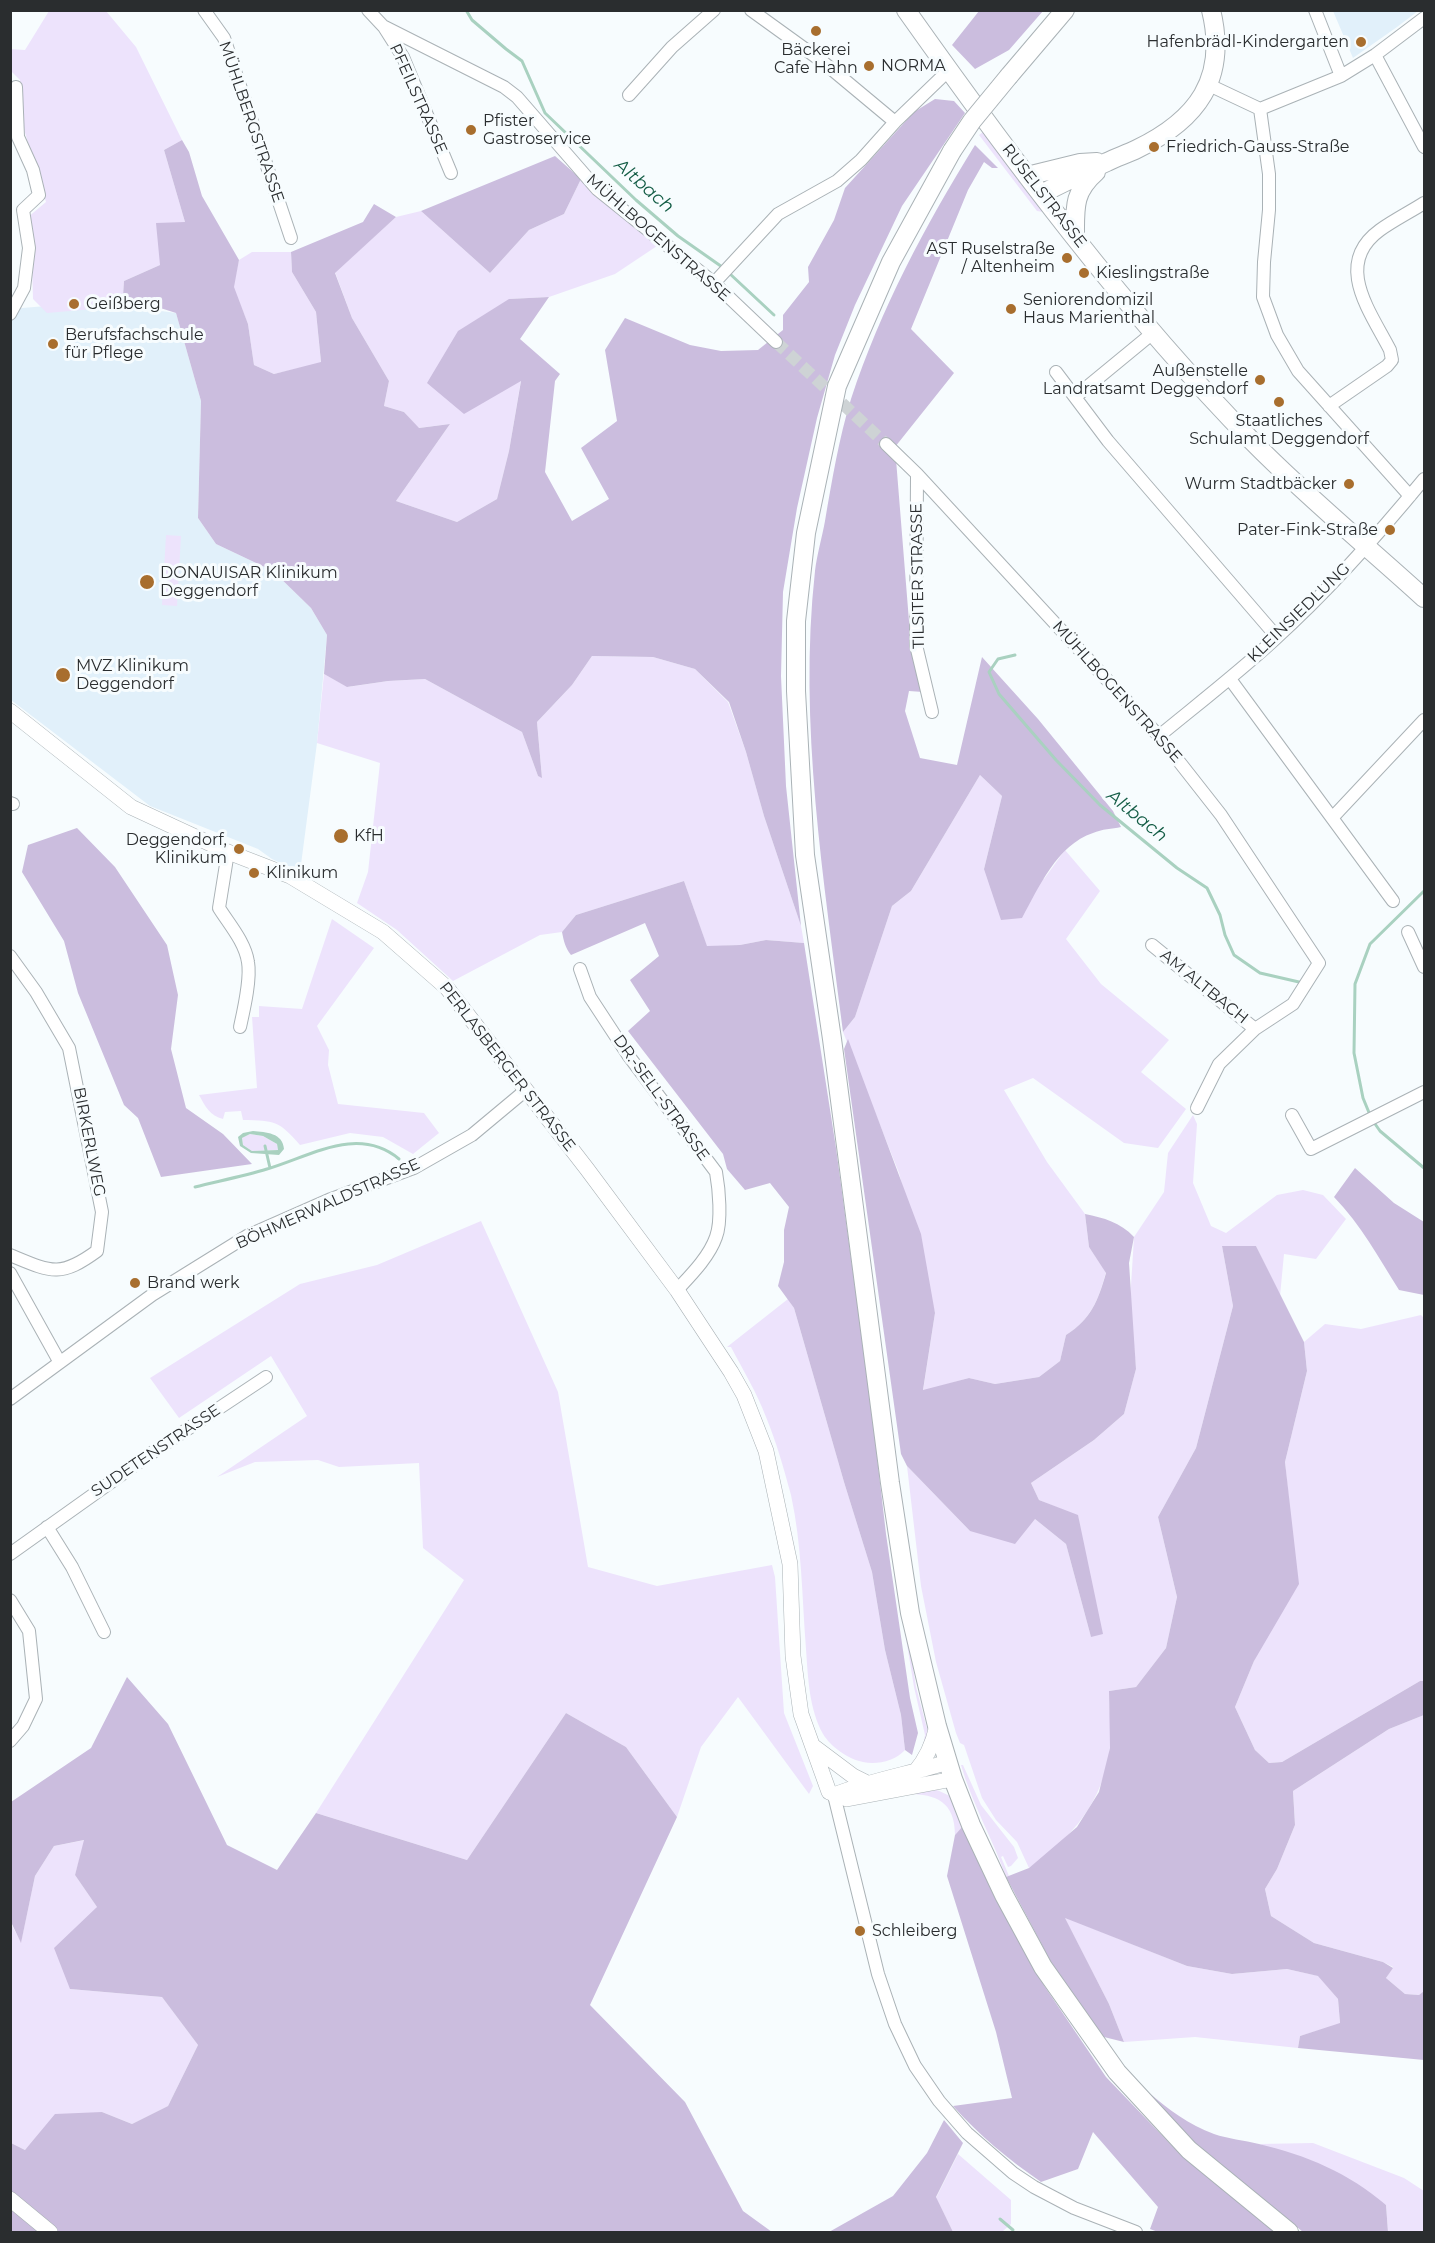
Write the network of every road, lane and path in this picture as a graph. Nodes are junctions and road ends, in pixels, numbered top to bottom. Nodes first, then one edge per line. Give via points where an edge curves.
1 (204, 10) edge
2 (368, 10) edge
3 (714, 10) edge
4 (751, 10) edge
5 (906, 10) edge
6 (1065, 10) edge
7 (1211, 10) edge
8 (1315, 10) edge
9 (1425, 18) edge
10 (383, 26) junction
11 (1376, 55) junction
12 (949, 70) junction
13 (1341, 76) junction
14 (1209, 85) junction
15 (16, 87) dead end
16 (629, 95) dead end
17 (1260, 110) junction
18 (895, 122) junction
19 (1425, 147) edge
20 (1108, 161) junction
21 (451, 173) dead end
22 (1027, 176) junction
23 (1041, 194) junction
24 (1425, 203) edge
25 (1075, 237) junction
26 (291, 238) dead end
27 (714, 283) junction
28 (10, 314) edge
29 (1154, 332) junction
30 (776, 342) tunnel mouth
31 (1056, 372) dead end
32 (1075, 397) junction
33 (1329, 406) junction
34 (886, 444) tunnel mouth
35 (917, 474) junction
36 (1425, 478) edge
37 (1410, 496) junction
38 (1366, 546) junction
39 (1425, 598) edge
40 (1277, 637) junction
41 (1230, 679) junction
42 (10, 711) edge
43 (932, 712) dead end
44 (1425, 720) edge
45 (1159, 736) junction
46 (1333, 817) junction
47 (228, 852) junction
48 (1393, 901) dead end
49 (1408, 932) dead end
50 (1152, 945) dead end
51 (10, 956) edge
52 (1425, 967) edge
53 (580, 969) dead end
54 (240, 1027) dead end
55 (1255, 1029) junction
56 (526, 1090) junction
57 (1425, 1092) edge
58 (1197, 1108) dead end
59 (1292, 1115) dead end
60 (10, 1255) edge
61 (10, 1273) edge
62 (677, 1290) junction
63 (59, 1361) junction
64 (267, 1377) dead end
65 (10, 1399) edge
66 (47, 1527) junction
67 (10, 1554) edge
68 (10, 1600) edge
69 (104, 1632) dead end
70 (938, 1726) junction
71 (10, 1741) edge
72 (811, 1744) junction
73 (951, 1771) junction
74 (915, 1772) junction
75 (867, 1783) junction
76 (834, 1795) junction
77 (10, 2199) edge
78 (50, 2232) edge
79 (1136, 2232) edge
80 (1289, 2232) edge

1 - 26 street, MÜHLBERGSTRASSE via 224,38
2 - 10 street, MÜHLBOGENSTRASSE
3 - 16 street via 672,47
4 - 18 street via 823,62
5 - 12 main road, RUSELSTRASSE
6 - 70 main road, bridge via 972,121 891,262 837,387 806,533 796,621 798,761 805,855 910,1613
7 - 14 main road via 1217,47
8 - 13 street
9 - 11 street
10 - 21 street, PFEILSTRASSE via 403,57
10 - 27 street, MÜHLBOGENSTRASSE via 517,97 597,189
11 - 13 street
11 - 19 street
12 - 18 street
12 - 22 main road, RUSELSTRASSE
13 - 17 street
14 - 17 street
14 - 20 main road via 1192,112 1166,133
15 - 28 street via 18,137 39,195 23,210 28,248 24,288
17 - 33 street via 1269,174 1263,297 1277,334 1298,371
18 - 27 street via 837,181 778,214
20 - 22 main road via 1080,163
20 - 23 main road
20 - 25 main road via 1087,180 1076,197
22 - 23 main road, RUSELSTRASSE
23 - 25 main road, RUSELSTRASSE
24 - 33 street via 1380,230 1365,244 1358,259 1361,293 1392,360
25 - 29 main road, RUSELSTRASSE
27 - 30 street, MÜHLBOGENSTRASSE
29 - 32 street
29 - 38 main road, RUSELSTRASSE via 1253,442
31 - 32 street
32 - 40 street via 1132,470
33 - 37 street
34 - 35 street, MÜHLBOGENSTRASSE
35 - 43 street, TILSITER STRASSE via 916,645
35 - 45 street, MÜHLBOGENSTRASSE
36 - 37 street, KLEINSIEDLUNG
37 - 38 street, KLEINSIEDLUNG
38 - 39 main road, RUSELSTRASSE
38 - 40 street, KLEINSIEDLUNG
40 - 41 street, KLEINSIEDLUNG
41 - 45 street, KLEINSIEDLUNG
41 - 46 street
42 - 47 street, PERLASBERGER STRASSE via 131,807
44 - 46 street
45 - 55 street, MÜHLBOGENSTRASSE via 1221,814 1319,963 1293,1004
46 - 48 street
47 - 54 street via 219,908 248,961
47 - 56 street, PERLASBERGER STRASSE via 290,876 383,932 447,988
49 - 52 street
50 - 55 street, AM ALTBACH
51 - 60 street, BIRKERLWEG via 69,1048 102,1212 97,1251 76,1266 59,1271
53 - 62 street, DR.-SELL-STRASSE via 590,997 628,1055 716,1172 720,1192 716,1237 696,1270
55 - 58 street via 1219,1064
56 - 62 street, PERLASBERGER STRASSE
56 - 63 street, BÖHMERWALDSTRASSE via 472,1135 414,1168 247,1236 152,1295
57 - 59 street via 1311,1149
61 - 63 street
62 - 72 street, PERLASBERGER STRASSE via 744,1395 766,1451 790,1564 793,1656 801,1714
63 - 65 street, BÖHMERWALDSTRASSE
64 - 66 street, SUDETENSTRASSE
66 - 67 street, SUDETENSTRASSE
66 - 69 street
68 - 71 street via 29,1631 36,1699 23,1726
70 - 73 main road
70 - 74 street via 925,1761
72 - 75 street
72 - 76 street, PERLASBERGER STRASSE via 825,1785
73 - 74 street
73 - 76 street via 847,1800
73 - 80 main road via 1004,1895 1043,1967 1117,2072 1189,2150
74 - 75 street
75 - 76 street
76 - 79 street via 878,1974 895,2024 915,2066 939,2101 966,2133 1029,2183 1074,2208
77 - 78 street

